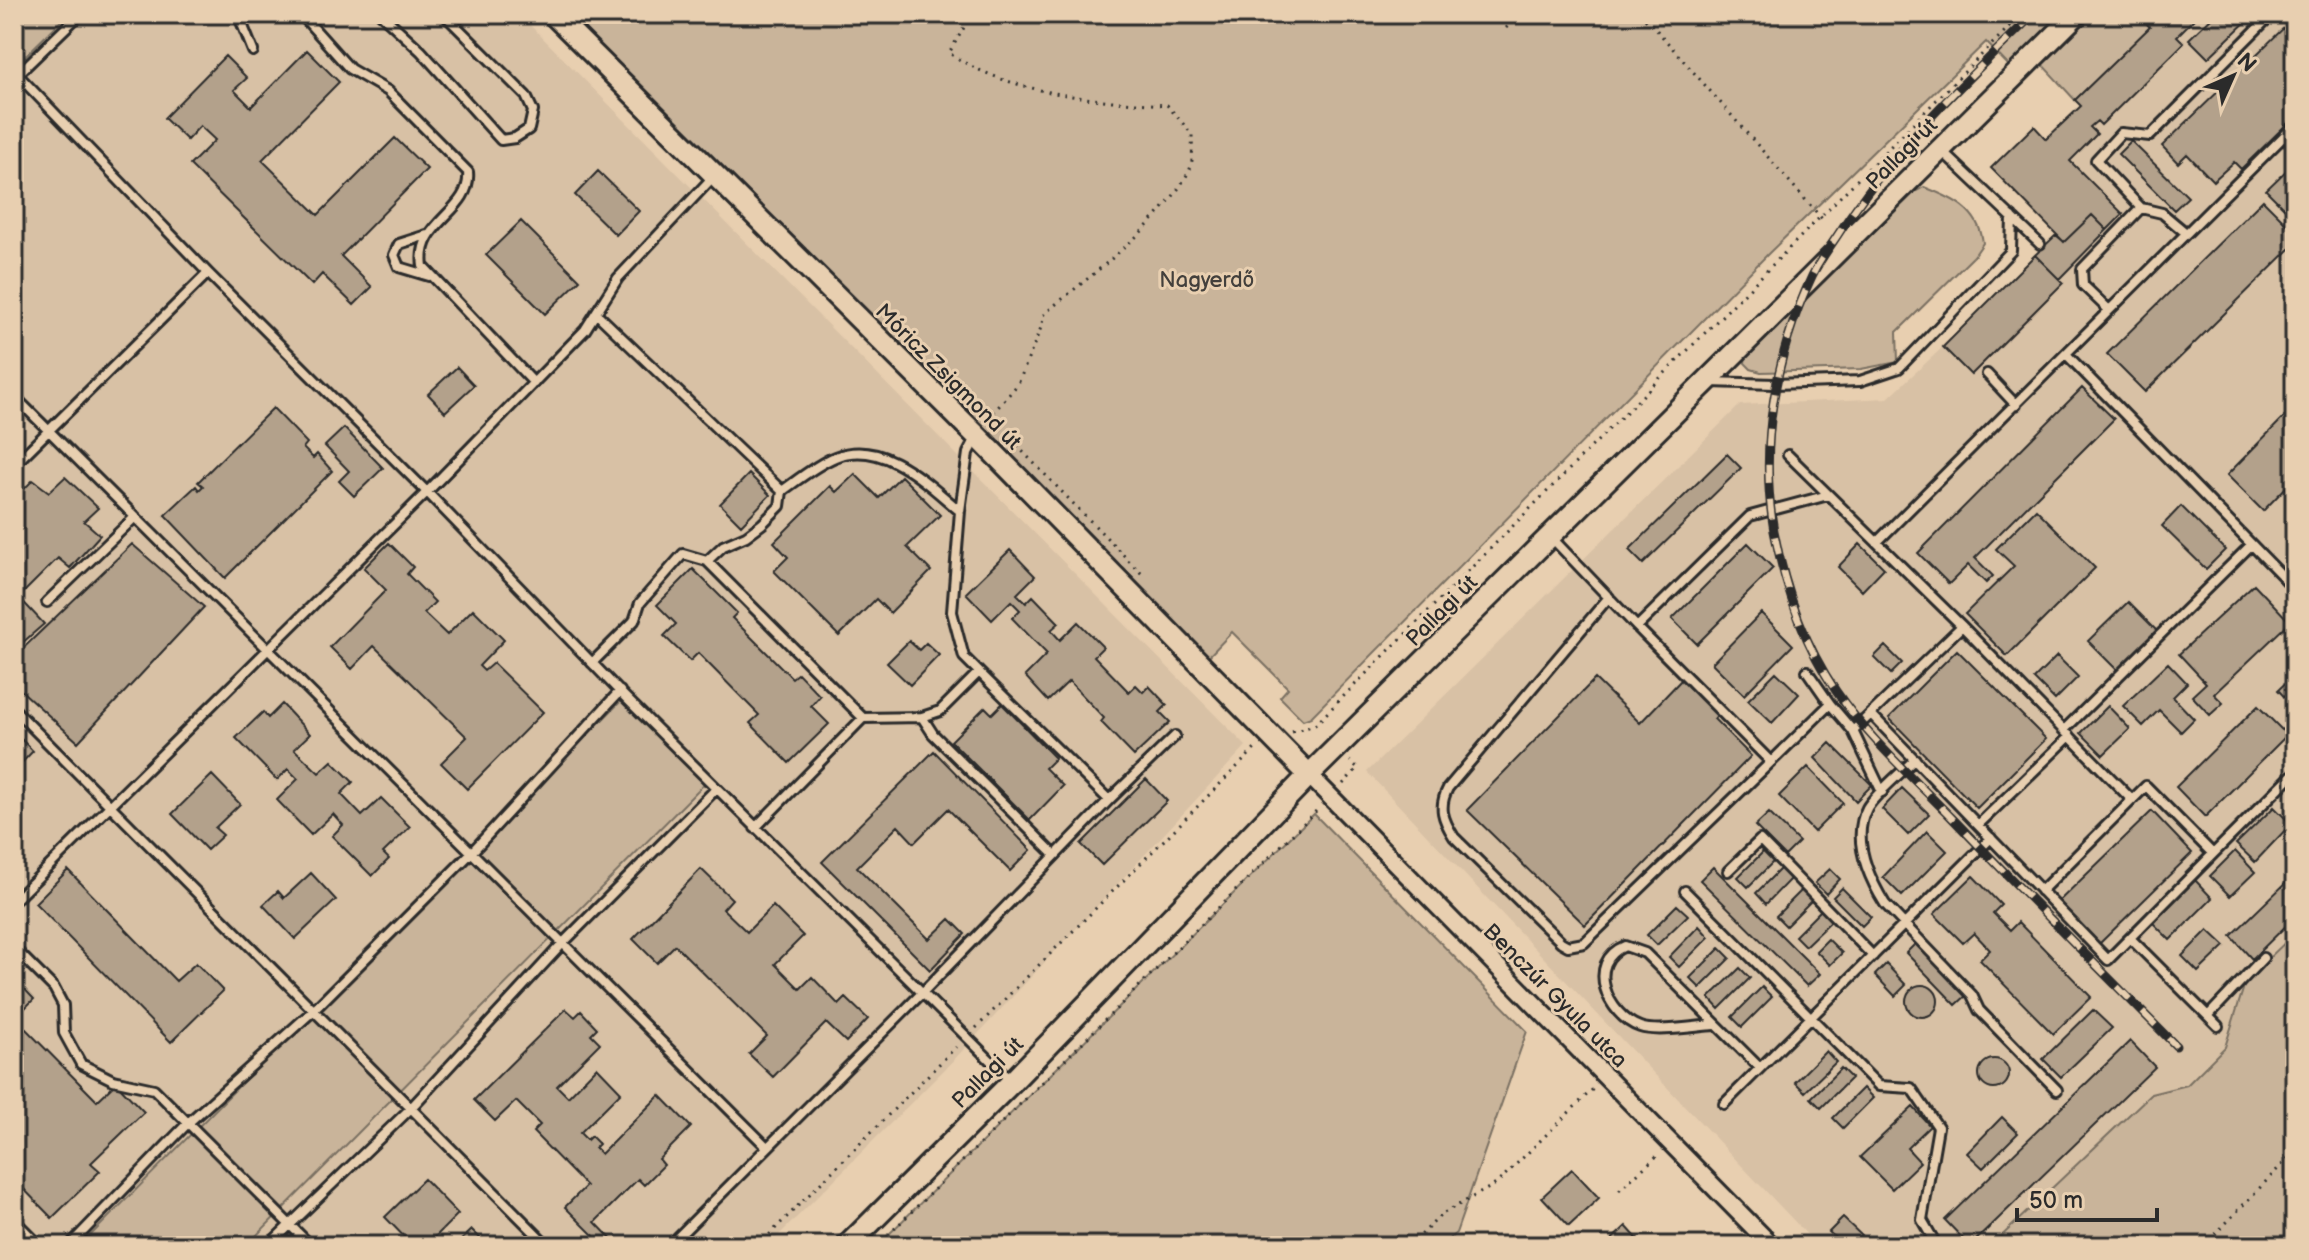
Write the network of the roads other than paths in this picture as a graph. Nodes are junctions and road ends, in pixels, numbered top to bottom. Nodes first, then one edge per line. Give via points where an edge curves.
1 (80, 14) edge
2 (238, 14) edge
3 (301, 14) edge
4 (381, 14) edge
5 (444, 14) edge
6 (553, 14) edge
7 (2077, 14) edge
8 (2272, 14) edge
9 (253, 51) dead end
10 (15, 74) edge
11 (2295, 125) edge
12 (1940, 149) junction
13 (713, 176) junction
14 (2141, 208) junction
15 (2012, 217) junction
16 (2186, 233) junction
17 (427, 235) junction
18 (2040, 244) dead end
19 (208, 273) junction
20 (430, 276) junction
21 (2109, 310) junction
22 (596, 313) junction
23 (2067, 355) junction
24 (1987, 374) dead end
25 (1705, 381) junction
26 (534, 383) junction
27 (14, 396) edge
28 (2016, 405) junction
29 (48, 431) junction
30 (977, 436) junction
31 (1788, 455) dead end
32 (14, 465) edge
33 (782, 491) junction
34 (427, 492) junction
35 (1828, 495) junction
36 (960, 511) junction
37 (135, 517) junction
38 (1550, 535) junction
39 (1877, 542) junction
40 (2251, 545) junction
41 (707, 561) junction
42 (2295, 589) edge
43 (1609, 597) junction
44 (47, 602) dead end
45 (1962, 626) junction
46 (1637, 627) junction
47 (269, 648) junction
48 (592, 663) junction
49 (1807, 671) dead end
50 (979, 672) junction
51 (620, 691) junction
52 (1830, 704) junction
53 (14, 709) edge
54 (1871, 714) junction
55 (922, 717) junction
56 (863, 718) junction
57 (1853, 731) junction
58 (2067, 733) junction
59 (1175, 736) dead end
60 (1915, 759) junction
61 (1771, 762) junction
62 (2295, 772) edge
63 (1309, 775) junction
64 (716, 789) junction
65 (1882, 792) junction
66 (1109, 800) junction
67 (2132, 800) junction
68 (111, 805) junction
69 (1978, 825) junction
70 (755, 828) junction
71 (1991, 838) junction
72 (471, 853) junction
73 (1054, 854) junction
74 (2213, 854) junction
75 (1728, 871) dead end
76 (1685, 891) dead end
77 (2041, 891) junction
78 (14, 901) edge
79 (1904, 924) junction
80 (2130, 938) junction
81 (562, 944) junction
82 (14, 948) edge
83 (1873, 956) junction
84 (2263, 958) dead end
85 (921, 994) junction
86 (314, 1010) junction
87 (2208, 1016) junction
88 (1811, 1017) junction
89 (1715, 1025) junction
90 (2218, 1026) dead end
91 (1760, 1068) junction
92 (1012, 1082) junction
93 (2057, 1090) dead end
94 (1724, 1104) dead end
95 (410, 1109) junction
96 (188, 1123) junction
97 (767, 1147) junction
98 (14, 1220) edge
99 (290, 1225) junction
100 (40, 1246) edge
101 (69, 1246) edge
102 (268, 1246) edge
103 (311, 1246) edge
104 (548, 1246) edge
105 (669, 1246) edge
106 (847, 1246) edge
107 (1772, 1246) edge
108 (1937, 1246) edge

1 - 10 lane
2 - 9 lane
3 - 17 lane via 350,69 388,91 468,172 464,195
4 - 5 lane via 501,140 529,129 533,111 526,96
6 - 13 street, Móricz Zsigmond út
7 - 12 street, Pallagi út
8 - 14 lane via 2150,136 2121,133 2096,160
10 - 19 lane
11 - 16 lane
12 - 15 lane
12 - 25 street, Pallagi út
13 - 22 lane via 618,278
13 - 30 street, Móricz Zsigmond út
14 - 16 lane via 2162,213
14 - 21 lane via 2082,269 2083,285
15 - 18 lane
15 - 25 lane via 2011,251 1899,368 1860,381
16 - 21 lane
17 - 20 lane via 421,256
17 - 20 lane via 399,244 394,255 399,267
19 - 29 lane
19 - 34 lane
20 - 26 lane
21 - 23 lane
22 - 26 lane
22 - 33 lane
23 - 28 lane
23 - 40 lane
24 - 28 lane
25 - 38 street, Pallagi út
26 - 34 lane
27 - 29 lane
28 - 39 lane
29 - 32 lane
29 - 37 lane
30 - 36 lane via 968,453
30 - 63 street, Móricz Zsigmond út
31 - 35 lane
33 - 36 lane via 836,456 864,451 890,459
33 - 41 lane via 780,506 762,524
34 - 47 lane
34 - 48 lane
35 - 39 lane
35 - 46 lane via 1750,516
36 - 50 lane via 952,612 964,657
37 - 44 lane
37 - 47 lane
38 - 43 lane
38 - 63 street, Pallagi út
39 - 45 lane
40 - 42 lane
40 - 58 lane
41 - 48 lane via 683,554 640,603 634,621
41 - 56 lane
43 - 46 lane
43 - 61 lane via 1448,788 1442,810 1454,837 1561,942 1577,946
45 - 54 lane
45 - 58 lane
46 - 61 lane
47 - 68 lane
47 - 72 lane
48 - 51 lane
49 - 52 lane
50 - 55 lane via 940,711
50 - 66 lane
51 - 64 lane
51 - 72 lane
52 - 57 lane
52 - 61 lane
53 - 68 lane
54 - 57 lane
54 - 60 lane
55 - 56 lane
55 - 73 lane
56 - 70 lane
57 - 65 lane
58 - 67 lane
58 - 69 lane
59 - 66 lane
60 - 65 lane
60 - 69 lane
62 - 74 lane
63 - 92 street, Pallagi út
63 - 107 street, Benczúr Gyula utca
64 - 70 lane
64 - 81 lane
65 - 79 lane via 1867,807 1864,861 1885,904
66 - 73 lane
67 - 74 lane via 2146,786
67 - 77 lane
68 - 78 lane
68 - 86 lane
69 - 71 lane
70 - 85 lane
71 - 77 lane
71 - 79 lane
72 - 81 lane
72 - 86 lane
73 - 85 lane
74 - 80 lane
75 - 83 lane via 1760,840
76 - 88 lane
77 - 80 lane via 2108,960
79 - 83 lane
79 - 93 lane
80 - 87 lane
81 - 95 lane
81 - 97 lane
82 - 96 lane via 54,988 63,1005 64,1033 81,1064 113,1080 154,1089
83 - 88 lane
84 - 87 lane
85 - 92 lane
85 - 97 lane
86 - 95 lane
86 - 96 lane
87 - 90 lane
88 - 91 lane
88 - 108 lane via 1879,1086 1911,1088 1938,1127 1922,1220
89 - 89 lane via 1645,953 1625,946 1602,968 1611,1002 1629,1021 1647,1028
89 - 91 lane
91 - 94 lane
92 - 106 street, Pallagi út
95 - 99 lane
95 - 104 lane
96 - 99 lane
96 - 101 lane
97 - 105 lane
98 - 100 lane
99 - 102 lane
99 - 103 lane

